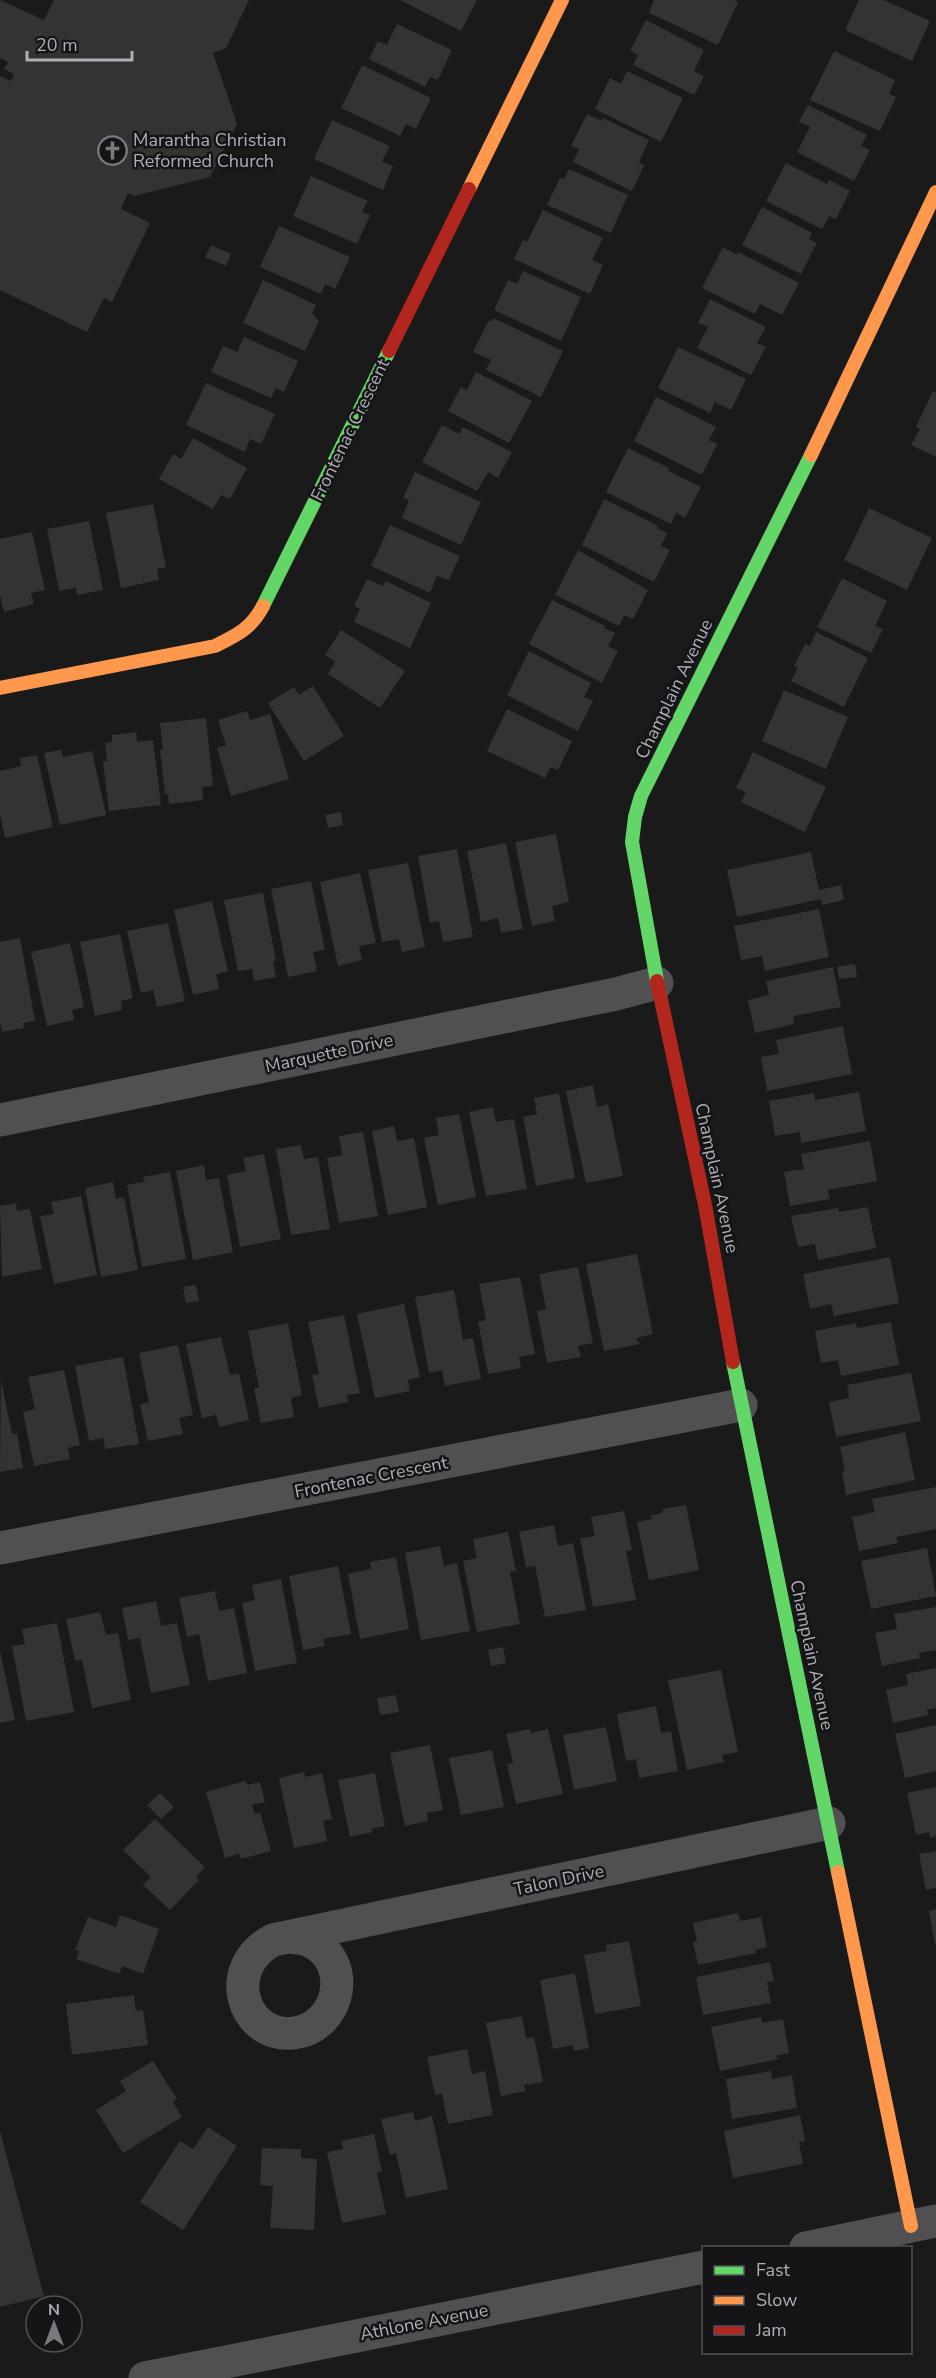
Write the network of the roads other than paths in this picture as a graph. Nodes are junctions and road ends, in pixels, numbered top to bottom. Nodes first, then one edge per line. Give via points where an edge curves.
1 (562, 0) edge
2 (936, 192) edge
3 (0, 688) edge
4 (657, 983) junction
5 (0, 1120) edge
6 (741, 1405) junction
7 (0, 1548) edge
8 (829, 1823) junction
9 (289, 1937) dead end
10 (923, 2224) edge
11 (811, 2246) edge
12 (702, 2268) edge
13 (145, 2378) edge

1 - 3 street, Frontenac Crescent via 256,620 240,634 215,646
2 - 4 street, Champlain Avenue via 854,368 641,796 632,842
4 - 5 street, Marquette Drive
4 - 6 street, Champlain Avenue via 705,1205
6 - 7 street, Frontenac Crescent
6 - 8 street, Champlain Avenue
8 - 9 street, Talon Drive
8 - 10 street, Champlain Avenue
10 - 11 street
12 - 13 street, Athlone Avenue

